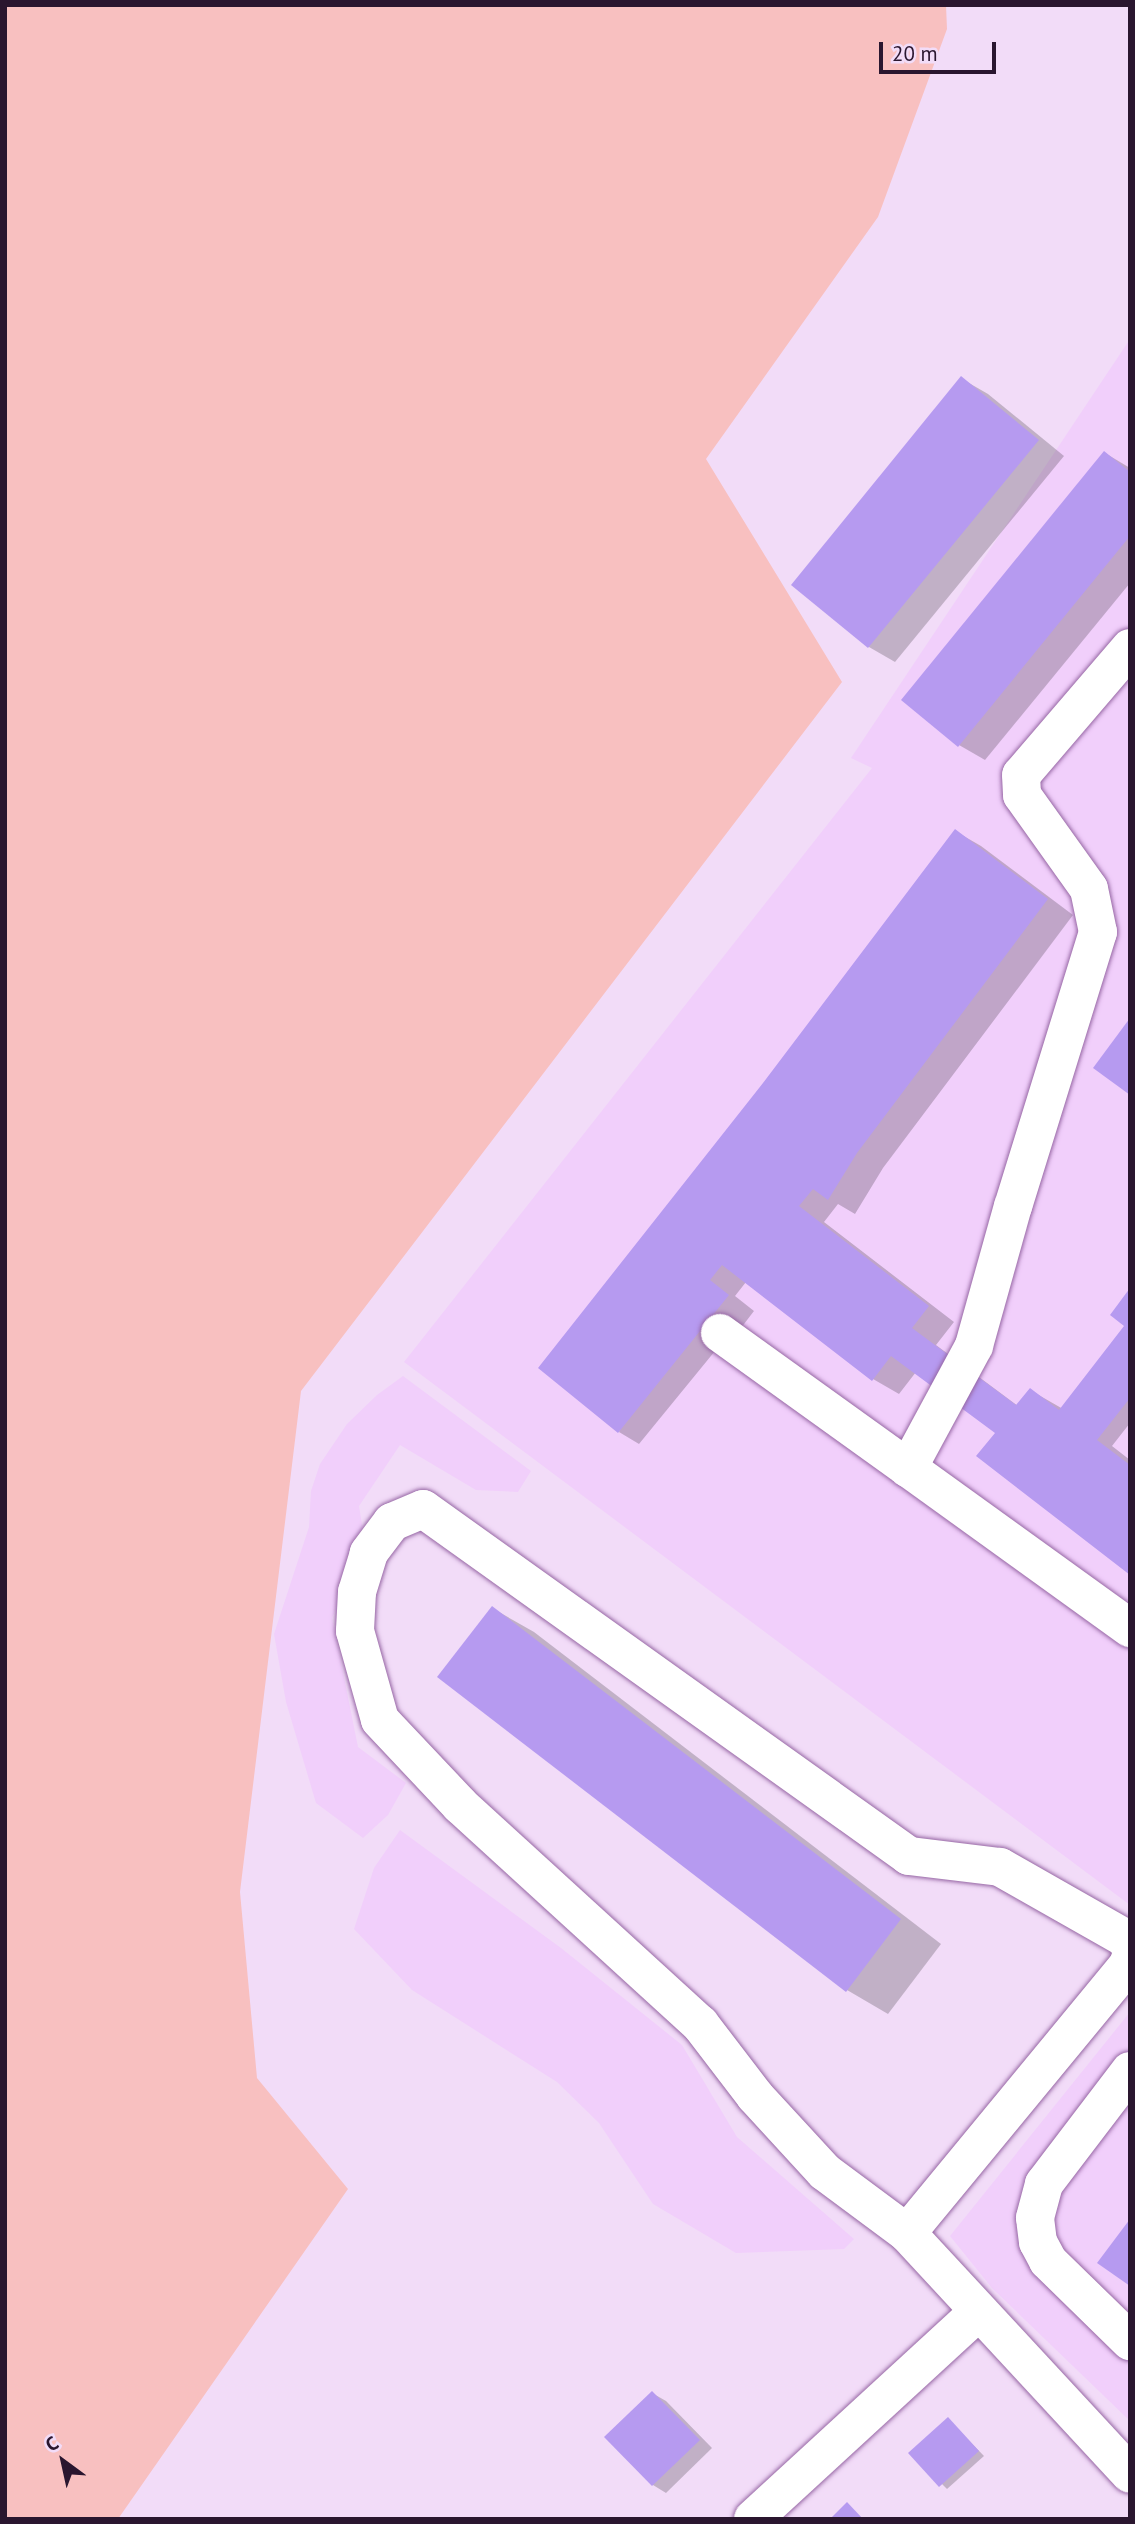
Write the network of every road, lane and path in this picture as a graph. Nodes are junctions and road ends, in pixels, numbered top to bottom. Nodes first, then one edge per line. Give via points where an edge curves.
1 (1130, 648) edge
2 (720, 1333) dead end
3 (908, 1468) junction
4 (1130, 1628) edge
5 (1130, 1946) edge
6 (1130, 1959) edge
7 (1130, 2071) edge
8 (907, 2233) junction
9 (978, 2312) junction
10 (1130, 2341) edge
11 (1130, 2474) edge
12 (753, 2519) edge

1 - 3 street via 1021,775 1022,795 1089,890 1098,932 974,1346
2 - 3 street
3 - 4 street
5 - 8 street via 1125,1938 1000,1867 909,1856 423,1509 392,1522 369,1553 357,1592 355,1631 380,1720 460,1805 700,2024 755,2095 825,2172
6 - 8 street
7 - 10 street via 1044,2184 1035,2218 1038,2242 1048,2261
8 - 9 street
9 - 11 street
9 - 12 street

